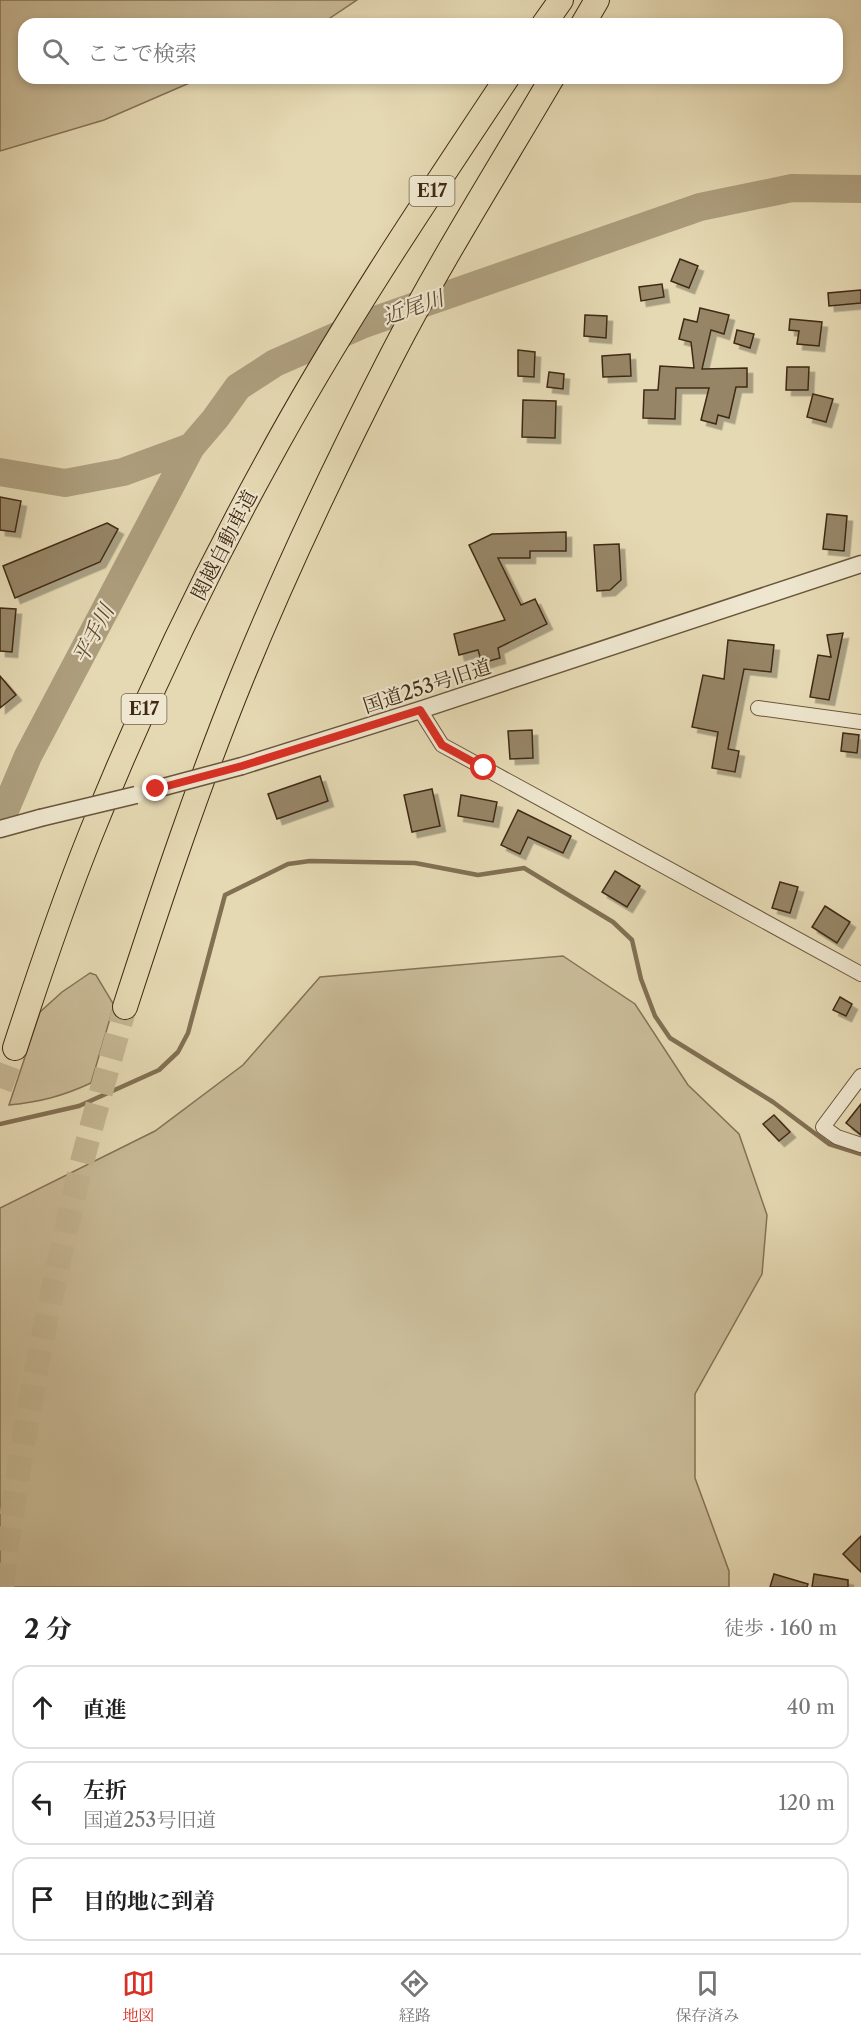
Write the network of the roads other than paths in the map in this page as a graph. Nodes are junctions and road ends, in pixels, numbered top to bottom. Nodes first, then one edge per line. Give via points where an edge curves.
1 (561, 0) edge
2 (597, 0) edge
3 (548, 18) edge
4 (586, 18) edge
5 (503, 84) edge
6 (548, 84) edge
7 (861, 564) edge
8 (758, 708) dead end
9 (420, 710) junction
10 (861, 722) edge
11 (0, 829) edge
12 (861, 974) edge
13 (125, 1007) tunnel mouth
14 (15, 1048) tunnel mouth
15 (861, 1076) edge
16 (861, 1145) edge

1 - 3 highway
2 - 4 highway
5 - 14 highway, 関越自動車道 / E17 via 359,304 226,539 120,764 82,856
6 - 13 highway, E17 via 434,276 328,484 241,678
7 - 9 street, 国道253号旧道
8 - 10 street
9 - 11 street, 国道253号旧道, bridge via 242,766
9 - 12 street via 442,745
15 - 16 street via 823,1127 837,1137

